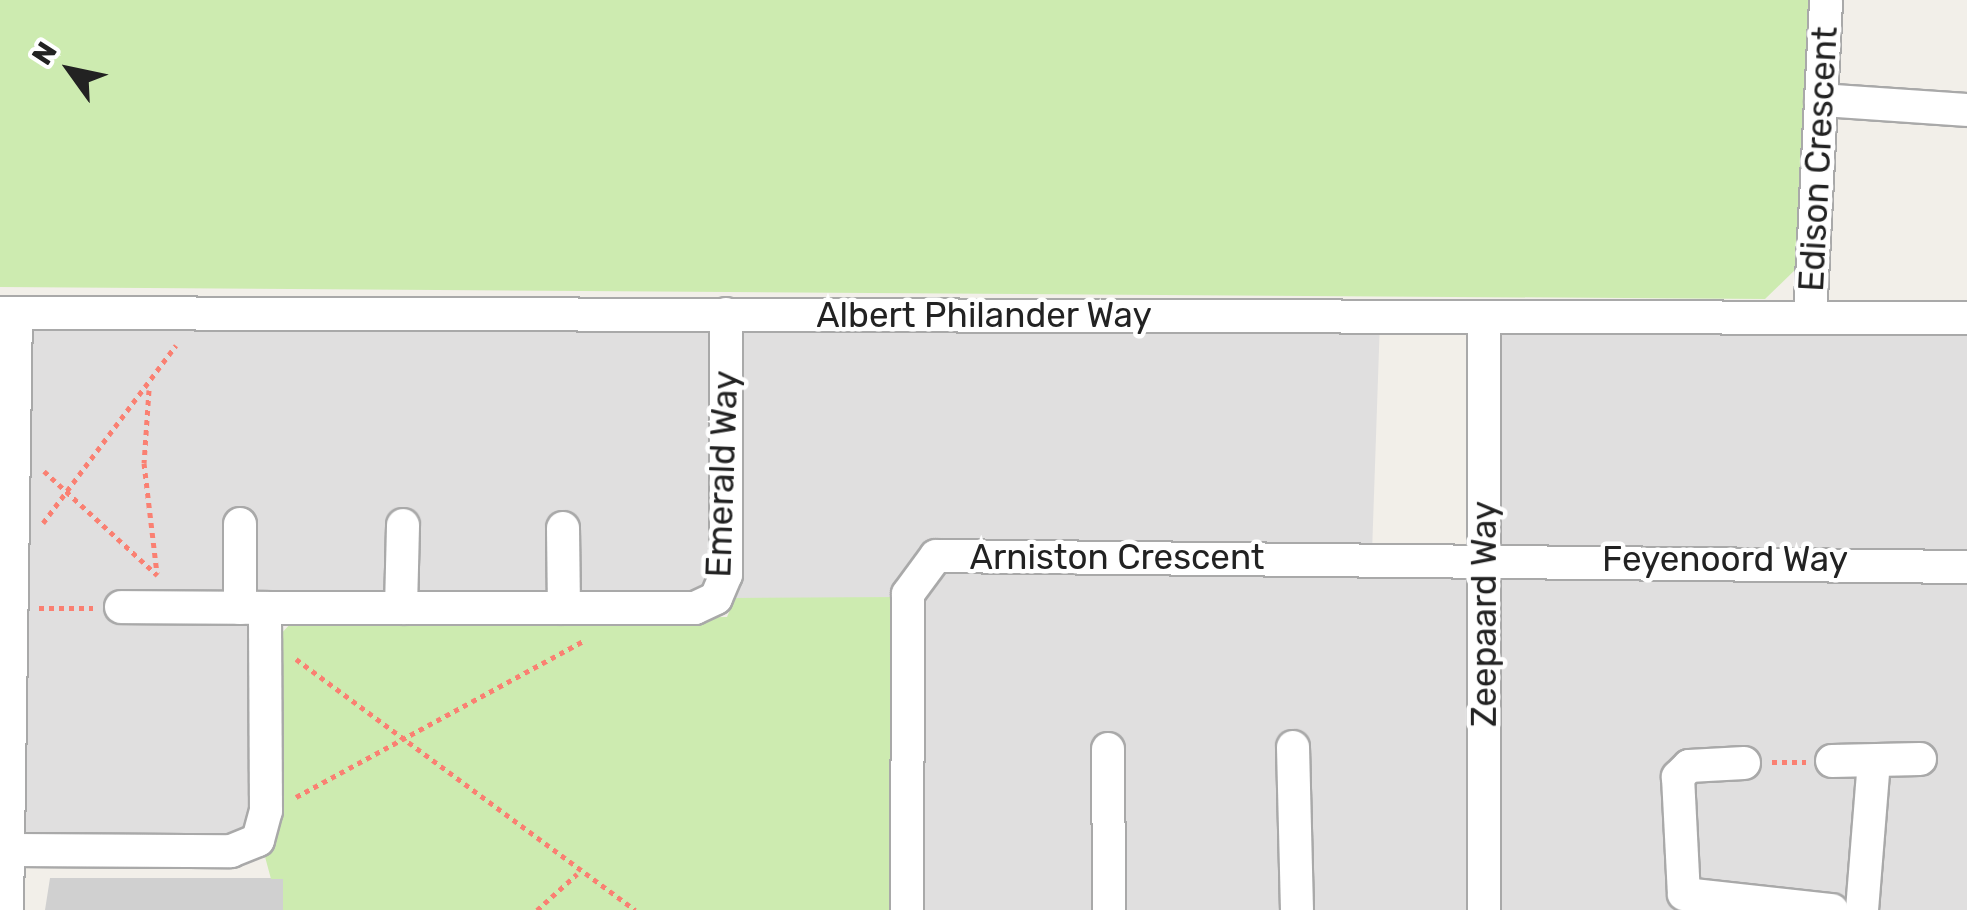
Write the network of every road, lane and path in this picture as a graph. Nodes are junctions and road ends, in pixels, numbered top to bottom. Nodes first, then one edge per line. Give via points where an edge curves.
1 (1826, 0) edge
2 (1820, 100) junction
3 (1967, 110) edge
4 (176, 312) junction
5 (8, 313) edge
6 (726, 314) junction
7 (1484, 317) junction
8 (1810, 318) junction
9 (1967, 318) edge
10 (150, 386) junction
11 (13, 461) junction
12 (66, 494) junction
13 (240, 524) dead end
14 (403, 525) dead end
15 (563, 528) dead end
16 (13, 537) junction
17 (1484, 557) junction
18 (1967, 567) edge
19 (158, 576) junction
20 (121, 607) joint
21 (171, 608) junction
22 (252, 608) junction
23 (401, 608) junction
24 (564, 608) junction
25 (616, 608) junction
26 (6, 609) edge
27 (266, 649) junction
28 (404, 742) junction
29 (1293, 746) dead end
30 (1108, 749) dead end
31 (1920, 759) dead end
32 (1832, 761) joint
33 (1874, 761) junction
34 (1744, 763) joint
35 (266, 811) junction
36 (14, 850) junction
37 (577, 874) junction
38 (1691, 905) edge
39 (7, 910) edge
40 (536, 910) edge
41 (635, 910) edge
42 (907, 910) edge
43 (1108, 910) edge
44 (1297, 910) edge
45 (1484, 910) edge
46 (1832, 910) edge
47 (1862, 910) edge

1 - 2 street, Edison Crescent
2 - 3 street
2 - 8 street, Edison Crescent
4 - 5 street, Albert Philander Way
4 - 6 street, Albert Philander Way
4 - 10 path via 176,350
5 - 11 street
6 - 7 street, Albert Philander Way
6 - 25 street, Emerald Way via 722,592 696,608
7 - 8 street, Albert Philander Way
7 - 17 street, Zeepaard Way
8 - 9 street, Albert Philander Way
10 - 12 path
10 - 19 path via 144,463
11 - 12 path via 33,460
11 - 16 street
12 - 16 path via 40,526
12 - 19 path
13 - 22 street
14 - 23 street
15 - 24 street
16 - 26 street
17 - 18 street, Feyenoord Way
17 - 42 street, Arniston Crescent via 929,560 908,594
17 - 45 street, Zeepaard Way
19 - 21 path
20 - 21 street, Emerald Way
20 - 26 path
21 - 22 street, Emerald Way
22 - 23 street, Emerald Way
22 - 27 street
23 - 24 street, Emerald Way
24 - 25 street, Emerald Way
25 - 28 path via 611,622 555,660
26 - 36 street
27 - 28 path via 287,652
27 - 35 street
28 - 35 path
28 - 37 path
29 - 44 street
30 - 43 street
31 - 33 street
32 - 33 street
32 - 34 path
33 - 47 street
34 - 38 street via 1690,766 1678,777 1680,881
35 - 36 street via 258,840 230,852
36 - 39 street
37 - 40 path
37 - 41 path
38 - 46 street

